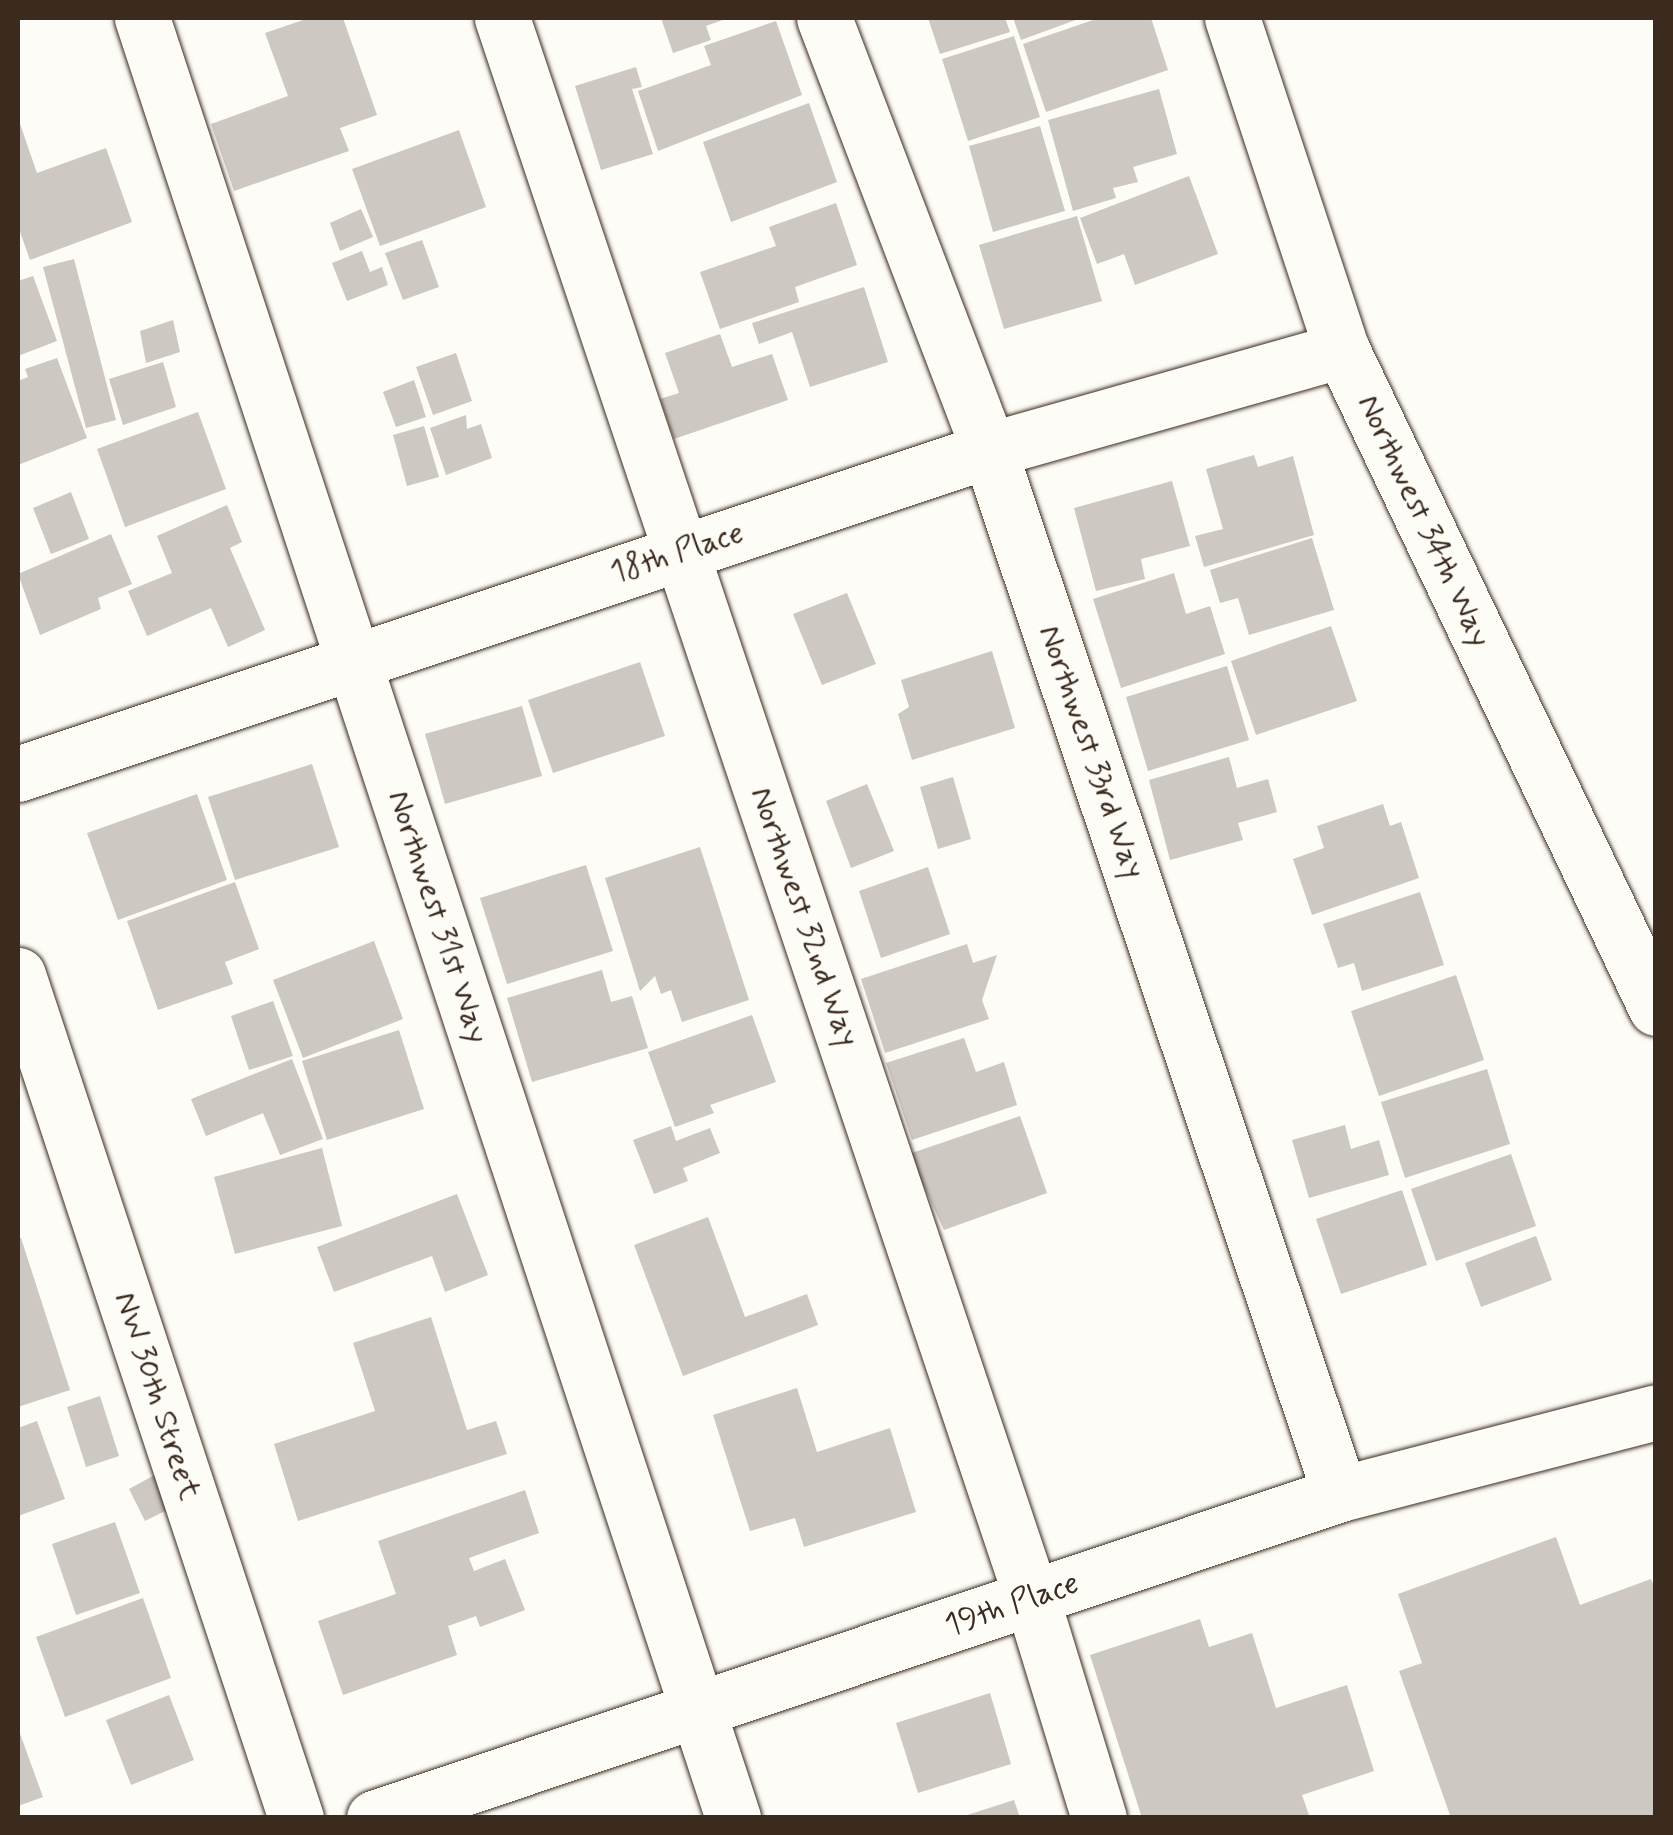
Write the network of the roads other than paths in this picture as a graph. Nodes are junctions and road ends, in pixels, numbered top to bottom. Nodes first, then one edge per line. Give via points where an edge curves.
1 (142, 18) edge
2 (502, 18) edge
3 (824, 18) edge
4 (1232, 18) edge
5 (1342, 350) junction
6 (989, 450) junction
7 (681, 551) junction
8 (354, 659) junction
9 (18, 774) edge
10 (18, 975) edge
11 (1656, 1008) edge
12 (1656, 1412) edge
13 (1340, 1494) junction
14 (1032, 1599) junction
15 (699, 1711) junction
16 (296, 1818) edge
17 (374, 1818) edge
18 (732, 1818) edge
19 (1099, 1818) edge

1 - 8 street, Northwest 31st Way
2 - 7 street, Northwest 32nd Way
3 - 6 street, Northwest 33rd Way
4 - 5 street, Northwest 34th Way
5 - 6 street, 18th Place
5 - 11 street, Northwest 34th Way
6 - 7 street, 18th Place
6 - 13 street, Northwest 33rd Way
7 - 8 street, 18th Place
7 - 14 street, Northwest 32nd Way
8 - 9 street, 18th Place
8 - 15 street, Northwest 31st Way
10 - 16 street, NW 30th Street
12 - 13 street, 19th Place
13 - 14 street, 19th Place
14 - 15 street, 19th Place
14 - 19 street, Northwest 32nd Way
15 - 17 street, 19th Place
15 - 18 street, Northwest 31st Way

